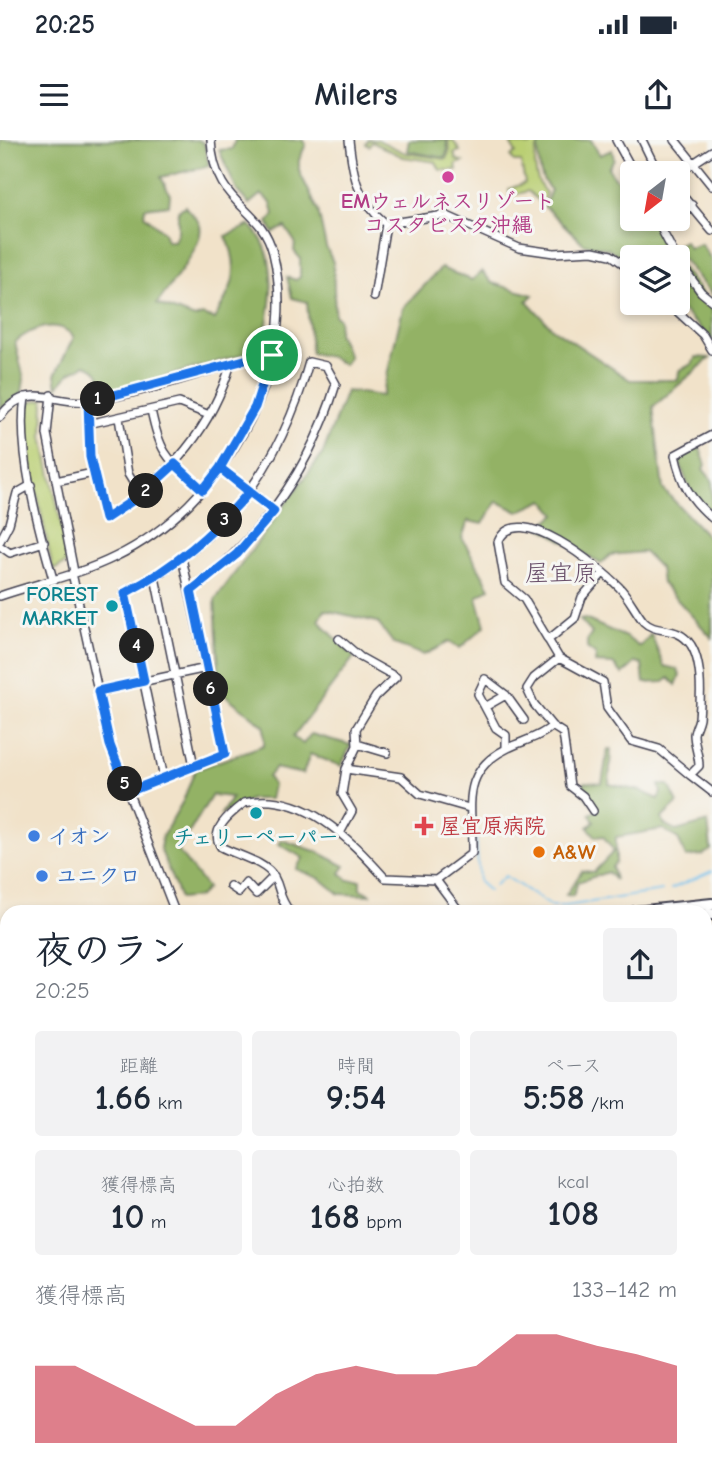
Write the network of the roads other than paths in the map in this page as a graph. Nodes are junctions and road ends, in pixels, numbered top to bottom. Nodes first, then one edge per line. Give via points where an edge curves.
1 (211, 140) edge
2 (349, 140) edge
3 (616, 140) edge
4 (642, 140) edge
5 (675, 140) edge
6 (712, 151) edge
7 (627, 161) edge
8 (652, 161) edge
9 (692, 164) junction
10 (712, 186) edge
11 (692, 205) edge
12 (386, 224) junction
13 (712, 231) edge
14 (620, 261) edge
15 (690, 276) edge
16 (374, 297) dead end
17 (712, 301) edge
18 (681, 315) edge
19 (712, 350) edge
20 (272, 355) junction
21 (231, 363) junction
22 (51, 395) junction
23 (25, 397) junction
24 (88, 402) junction
25 (151, 410) junction
26 (209, 415) junction
27 (0, 416) edge
28 (119, 418) junction
29 (88, 424) junction
30 (712, 435) edge
31 (175, 464) junction
32 (220, 468) junction
33 (93, 473) junction
34 (56, 481) junction
35 (31, 485) junction
36 (203, 490) junction
37 (250, 491) junction
38 (141, 495) junction
39 (274, 511) junction
40 (712, 518) edge
41 (0, 541) edge
42 (44, 542) junction
43 (0, 546) edge
44 (182, 558) junction
45 (73, 573) junction
46 (603, 573) junction
47 (155, 577) junction
48 (53, 579) junction
49 (191, 591) junction
50 (0, 596) edge
51 (339, 639) dead end
52 (548, 640) junction
53 (559, 658) junction
54 (207, 668) junction
55 (175, 675) junction
56 (144, 681) junction
57 (98, 691) junction
58 (506, 695) junction
59 (485, 707) junction
60 (524, 720) dead end
61 (552, 726) junction
62 (357, 744) junction
63 (506, 748) junction
64 (387, 753) dead end
65 (194, 766) junction
66 (345, 769) junction
67 (690, 775) junction
68 (164, 778) junction
69 (128, 792) junction
70 (712, 792) edge
71 (470, 808) junction
72 (593, 811) dead end
73 (340, 833) junction
74 (274, 876) junction
75 (436, 880) junction
76 (230, 886) dead end
77 (172, 905) edge
78 (284, 905) edge
79 (455, 905) edge

1 - 20 street via 219,180 271,244 279,291
2 - 12 street via 359,192
3 - 7 street
4 - 8 street
5 - 9 street
6 - 9 street
9 - 10 street
11 - 13 street
12 - 14 street via 445,215 519,248 554,253 593,251
12 - 16 street
15 - 17 street
18 - 19 street
20 - 21 street
20 - 32 street via 255,407
21 - 24 street
21 - 26 street
22 - 23 street
22 - 24 street
22 - 34 street via 47,427
23 - 27 street
23 - 35 street via 22,436
24 - 29 street
25 - 26 street via 186,403
25 - 28 street
25 - 31 street via 159,445
26 - 31 street
28 - 29 street
28 - 38 street via 128,474
29 - 33 street
30 - 40 street via 674,455 691,500
31 - 36 street
31 - 38 street
32 - 36 street
32 - 37 street
33 - 34 street
33 - 38 street via 105,519
34 - 45 street
35 - 41 street via 17,493
35 - 42 street
36 - 45 street via 139,543
37 - 39 street
37 - 39 street via 287,429 309,362 326,366 336,384 328,410 305,463
37 - 44 street via 224,522
39 - 49 street via 237,554
42 - 43 street via 10,553
42 - 48 street
44 - 47 street
44 - 49 street
45 - 48 street
45 - 57 street
46 - 52 street via 582,597 575,618
46 - 52 street via 541,531 523,528 501,536 505,583 524,599
46 - 67 street via 645,622 682,635 696,655 699,707 694,733 699,766
47 - 55 street
47 - 56 street via 125,593
48 - 50 street
49 - 54 street
51 - 62 street via 396,677 376,696 356,729
52 - 53 street
53 - 61 street via 527,689
53 - 67 street via 603,682 607,708 631,741 659,749
54 - 55 street
54 - 65 street via 225,754
55 - 56 street
55 - 65 street
56 - 57 street
56 - 68 street
57 - 69 street via 110,745
58 - 59 street
58 - 59 street via 485,680 478,690
58 - 60 street
59 - 63 street via 496,728 506,735
61 - 63 street
61 - 72 street via 563,733 570,786
62 - 64 street
62 - 66 street
63 - 71 street via 483,765 471,788
65 - 68 street
66 - 71 street via 401,777 420,794
66 - 73 street via 342,794 352,811
67 - 70 street
68 - 69 street
69 - 77 street
71 - 75 street via 472,853
73 - 74 street via 300,807 244,803 224,821 217,841 221,848
73 - 75 street via 389,880
74 - 76 street via 255,898 246,883 239,892
74 - 78 street
75 - 79 street

